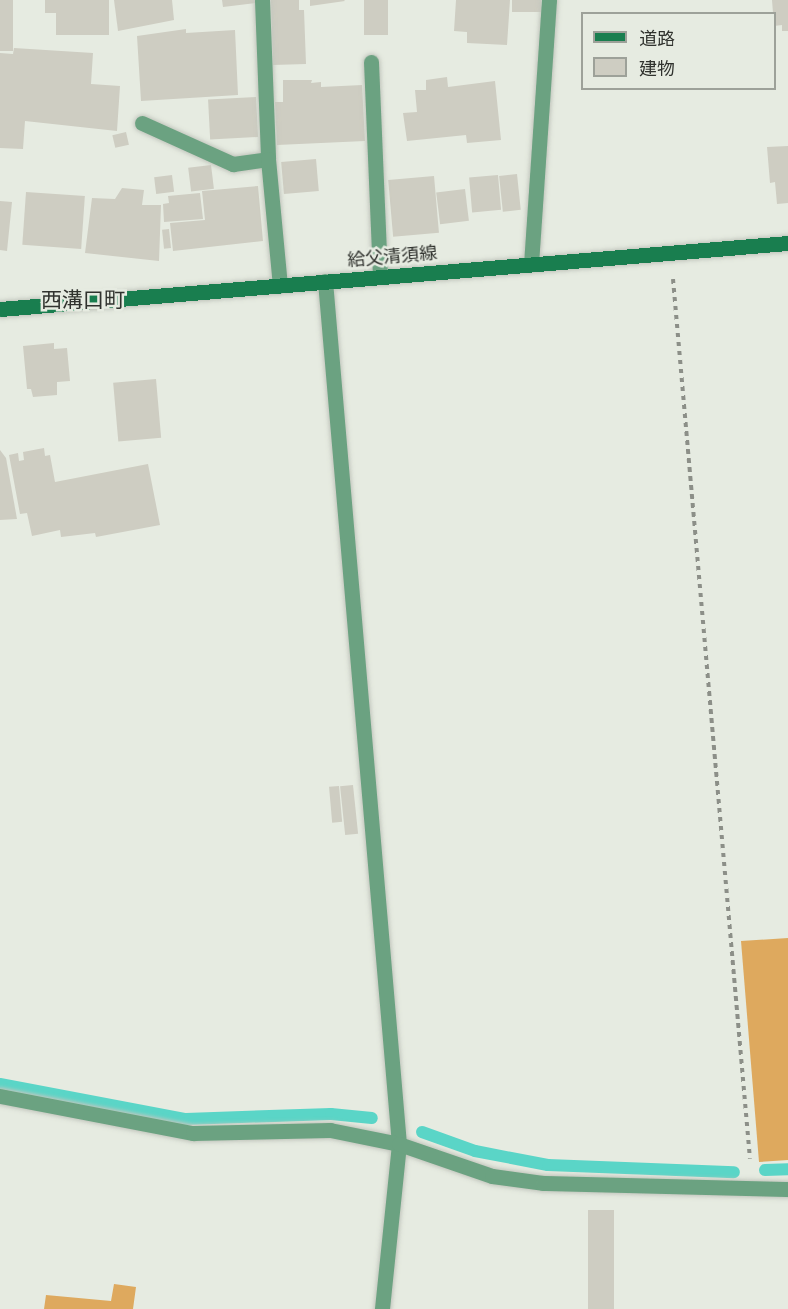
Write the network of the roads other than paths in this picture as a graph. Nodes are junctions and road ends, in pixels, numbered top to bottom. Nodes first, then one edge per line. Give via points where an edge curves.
1 (262, 0) edge
2 (549, 0) edge
3 (371, 62) dead end
4 (142, 123) dead end
5 (268, 159) junction
6 (788, 243) edge
7 (531, 264) junction
8 (380, 277) junction
9 (325, 281) junction
10 (280, 285) junction
11 (0, 309) edge
12 (0, 1096) edge
13 (399, 1144) junction
14 (788, 1189) edge
15 (382, 1309) edge

1 - 5 street
2 - 7 street
3 - 8 street
4 - 5 street via 233,164
5 - 10 street
6 - 7 main road, 給父清須線
7 - 8 main road, 給父清須線
8 - 9 main road, 給父清須線
9 - 10 main road, 給父清須線
9 - 13 street
10 - 11 main road, 給父清須線
12 - 13 street via 193,1133 330,1130
13 - 14 street via 492,1176 543,1183
13 - 15 street

